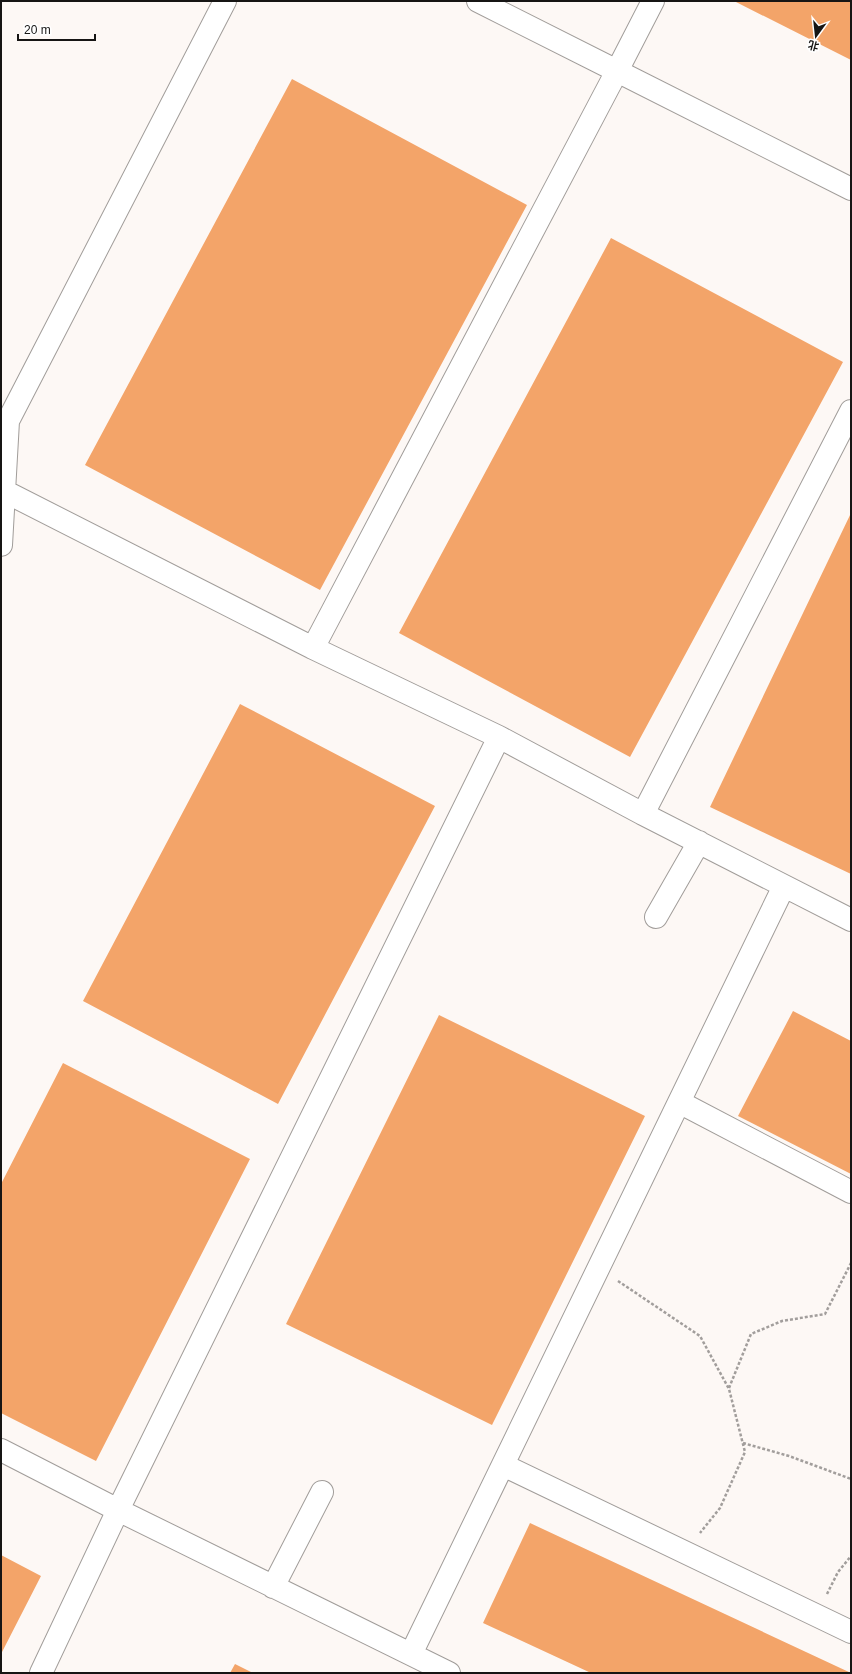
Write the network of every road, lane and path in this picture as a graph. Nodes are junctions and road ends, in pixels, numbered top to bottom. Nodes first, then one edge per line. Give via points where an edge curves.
1 (225, 1) edge
2 (478, 1) edge
3 (653, 1) edge
4 (617, 71) junction
5 (851, 190) edge
6 (851, 411) edge
7 (4, 436) edge
8 (4, 491) junction
9 (2, 521) edge
10 (1, 545) edge
11 (312, 648) junction
12 (500, 738) junction
13 (643, 814) junction
14 (698, 842) junction
15 (784, 886) junction
16 (656, 917) dead end
17 (851, 920) edge
18 (679, 1102) junction
19 (851, 1192) edge
20 (851, 1263) edge
21 (598, 1269) junction
22 (729, 1389) junction
23 (742, 1443) junction
24 (1, 1450) edge
25 (503, 1464) junction
26 (851, 1479) edge
27 (322, 1492) dead end
28 (118, 1510) junction
29 (685, 1552) junction
30 (851, 1556) edge
31 (273, 1587) junction
32 (816, 1616) junction
33 (851, 1632) edge
34 (411, 1654) junction
35 (41, 1673) edge
36 (449, 1673) edge

1 - 7 street via 8,421
2 - 4 street
3 - 4 street
4 - 5 street
4 - 11 street
6 - 13 street
7 - 8 street
8 - 9 street
8 - 11 street
9 - 10 street
11 - 12 street
12 - 13 street
12 - 28 street
13 - 14 street
14 - 15 street
14 - 16 street
15 - 17 street
15 - 18 street
18 - 19 street
18 - 21 street
20 - 22 path via 825,1314 782,1321 751,1334
21 - 22 path via 700,1336
21 - 25 street
22 - 23 path
23 - 26 path via 789,1456
23 - 29 path via 745,1452 720,1508
24 - 28 street
25 - 29 street
25 - 34 street
27 - 31 street
28 - 31 street
28 - 35 street
29 - 32 street
30 - 32 path via 838,1572
31 - 34 street
32 - 33 street
34 - 36 street

